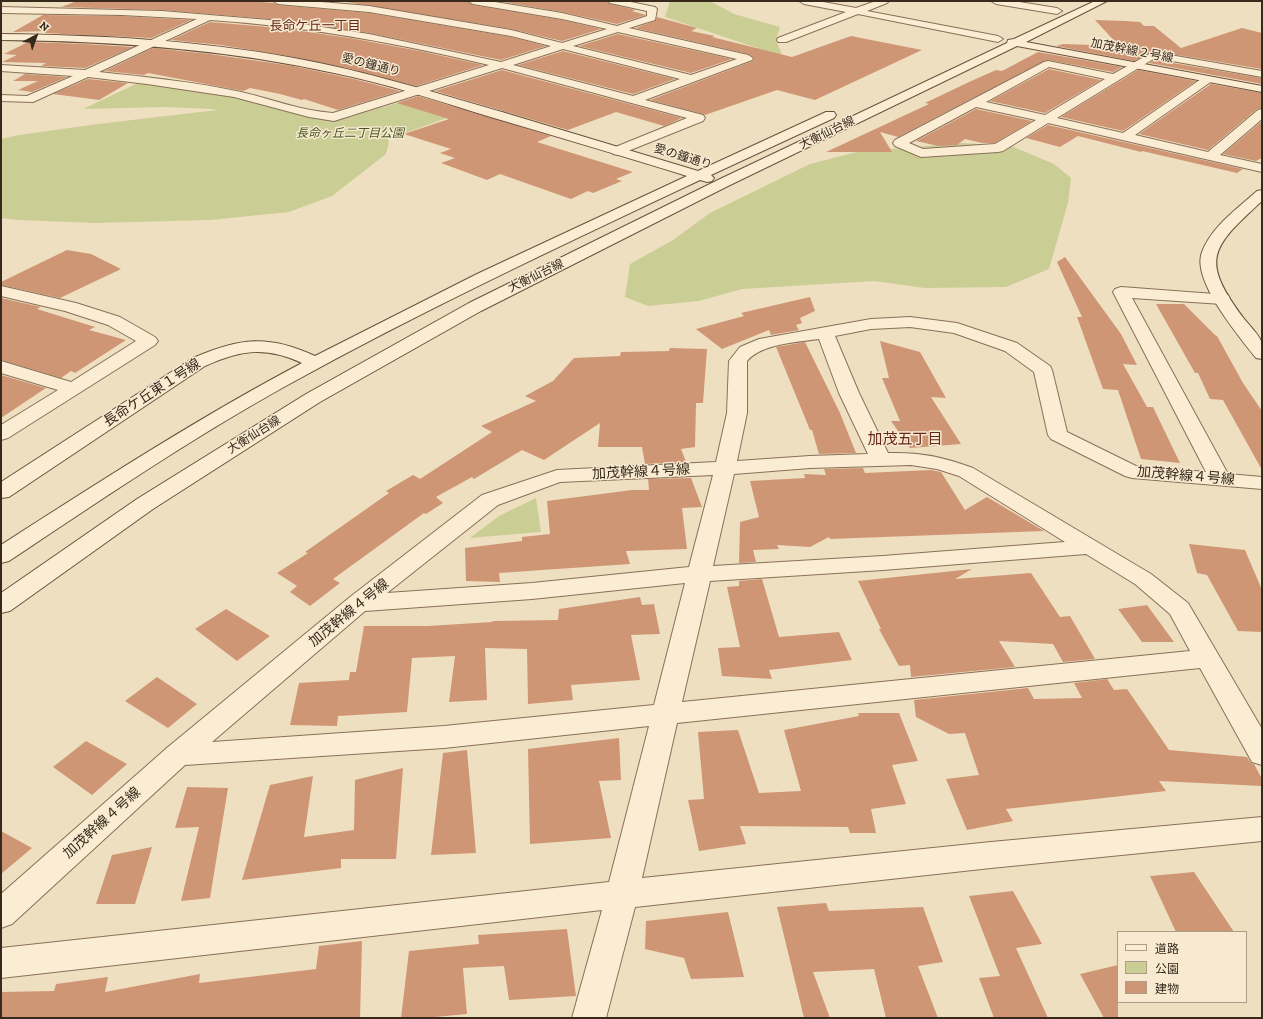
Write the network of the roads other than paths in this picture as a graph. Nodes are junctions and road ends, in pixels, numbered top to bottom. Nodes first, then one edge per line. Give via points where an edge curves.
1 (278, 1) edge
2 (389, 1) edge
3 (473, 1) edge
4 (613, 1) edge
5 (804, 1) edge
6 (884, 1) edge
7 (996, 1) edge
8 (1079, 1) edge
9 (1102, 1) edge
10 (118, 2) edge
11 (369, 9) junction
12 (1, 10) edge
13 (1057, 11) junction
14 (101, 12) junction
15 (854, 12) junction
16 (350, 17) dead end
17 (208, 18) junction
18 (337, 22) dead end
19 (320, 28) junction
20 (621, 29) junction
21 (1, 36) edge
22 (998, 39) junction
23 (782, 40) dead end
24 (1015, 42) junction
25 (152, 44) junction
26 (563, 46) junction
27 (1136, 65) junction
28 (501, 66) junction
29 (1, 68) edge
30 (86, 74) junction
31 (1262, 74) edge
32 (689, 78) junction
33 (1115, 78) junction
34 (1208, 79) junction
35 (1262, 89) edge
36 (419, 91) junction
37 (1, 98) edge
38 (633, 100) junction
39 (976, 103) junction
40 (1262, 113) edge
41 (1047, 119) junction
42 (1126, 136) junction
43 (618, 151) junction
44 (1211, 156) junction
45 (1262, 168) edge
46 (699, 176) junction
47 (723, 183) junction
48 (1262, 194) edge
49 (1, 291) edge
50 (1222, 300) junction
51 (825, 332) junction
52 (1262, 354) edge
53 (316, 363) junction
54 (1, 367) edge
55 (73, 388) junction
56 (1, 434) edge
57 (881, 460) junction
58 (725, 468) junction
59 (1220, 479) junction
60 (1262, 483) edge
61 (1, 492) edge
62 (1089, 547) junction
63 (1, 556) edge
64 (699, 574) junction
65 (359, 603) junction
66 (1, 605) edge
67 (1208, 658) junction
68 (666, 715) junction
69 (1262, 754) edge
70 (178, 755) junction
71 (1262, 829) edge
72 (622, 895) junction
73 (1, 914) edge
74 (1, 962) edge
75 (589, 1018) edge

1 - 11 street
2 - 11 street
3 - 20 street
4 - 20 street via 652,9 652,18
5 - 15 street, 加茂幹線２号線
6 - 15 street
7 - 13 street
8 - 13 street, 大衡仙台線
9 - 24 street, 大衡仙台線
10 - 14 street
11 - 16 street
11 - 26 street via 511,33
12 - 14 street
13 - 22 street, 大衡仙台線
14 - 17 street
15 - 22 street, 加茂幹線２号線
15 - 23 street
17 - 19 street
17 - 25 street
18 - 19 street
19 - 28 street via 406,43
20 - 26 street
20 - 32 street via 748,58
21 - 25 street, 愛の鐘通り
22 - 24 street, 加茂幹線２号線
22 - 46 street, 大衡仙台線
24 - 27 street, 加茂幹線２号線
24 - 47 street, 大衡仙台線
25 - 30 street
25 - 36 street, 愛の鐘通り via 274,58 334,69
26 - 28 street
26 - 32 street
27 - 31 street via 1153,55
27 - 33 street
27 - 34 street, 加茂幹線２号線
28 - 36 street
28 - 38 street
29 - 30 street
30 - 36 street via 133,78 236,94 317,116 334,117
30 - 37 street via 29,100
32 - 38 street
33 - 39 street via 1048,64
33 - 41 street
34 - 35 street, 加茂幹線２号線
34 - 42 street
36 - 43 street, 愛の鐘通り
38 - 43 street via 699,118
39 - 41 street
39 - 41 street via 899,143 922,153 998,148
40 - 44 street
41 - 42 street
42 - 44 street
43 - 46 street, 愛の鐘通り
44 - 45 street
46 - 47 street, 愛の鐘通り
46 - 53 street, 大衡仙台線 via 449,293
47 - 66 street, 大衡仙台線 via 475,307 313,398 145,504
48 - 50 street via 1221,232 1208,254 1208,267
49 - 55 street via 70,307 114,321 149,341
50 - 52 street
50 - 59 street via 1121,292 1164,378
51 - 57 street via 849,393
51 - 58 street, 加茂幹線４号線 via 765,343 746,351 738,361 737,413
51 - 59 street, 加茂幹線４号線 via 871,324 910,322 957,328 1011,347 1043,370 1058,435 1132,472
53 - 61 street, 長命ケ丘東１号線 via 303,356 267,346 244,346 218,353 199,362
53 - 63 street, 大衡仙台線 via 192,432
54 - 55 street
55 - 56 street
57 - 58 street
57 - 62 street via 911,459 941,463 966,472
58 - 64 street
58 - 65 street, 加茂幹線４号線 via 557,476 490,500
59 - 60 street, 加茂幹線４号線
62 - 64 street
62 - 67 street via 1143,579 1179,609
64 - 65 street via 532,591
64 - 68 street
65 - 70 street, 加茂幹線４号線
67 - 68 street
67 - 69 street
68 - 70 street via 444,737
68 - 72 street
70 - 73 street, 加茂幹線４号線
71 - 72 street via 991,854
72 - 74 street
72 - 75 street

